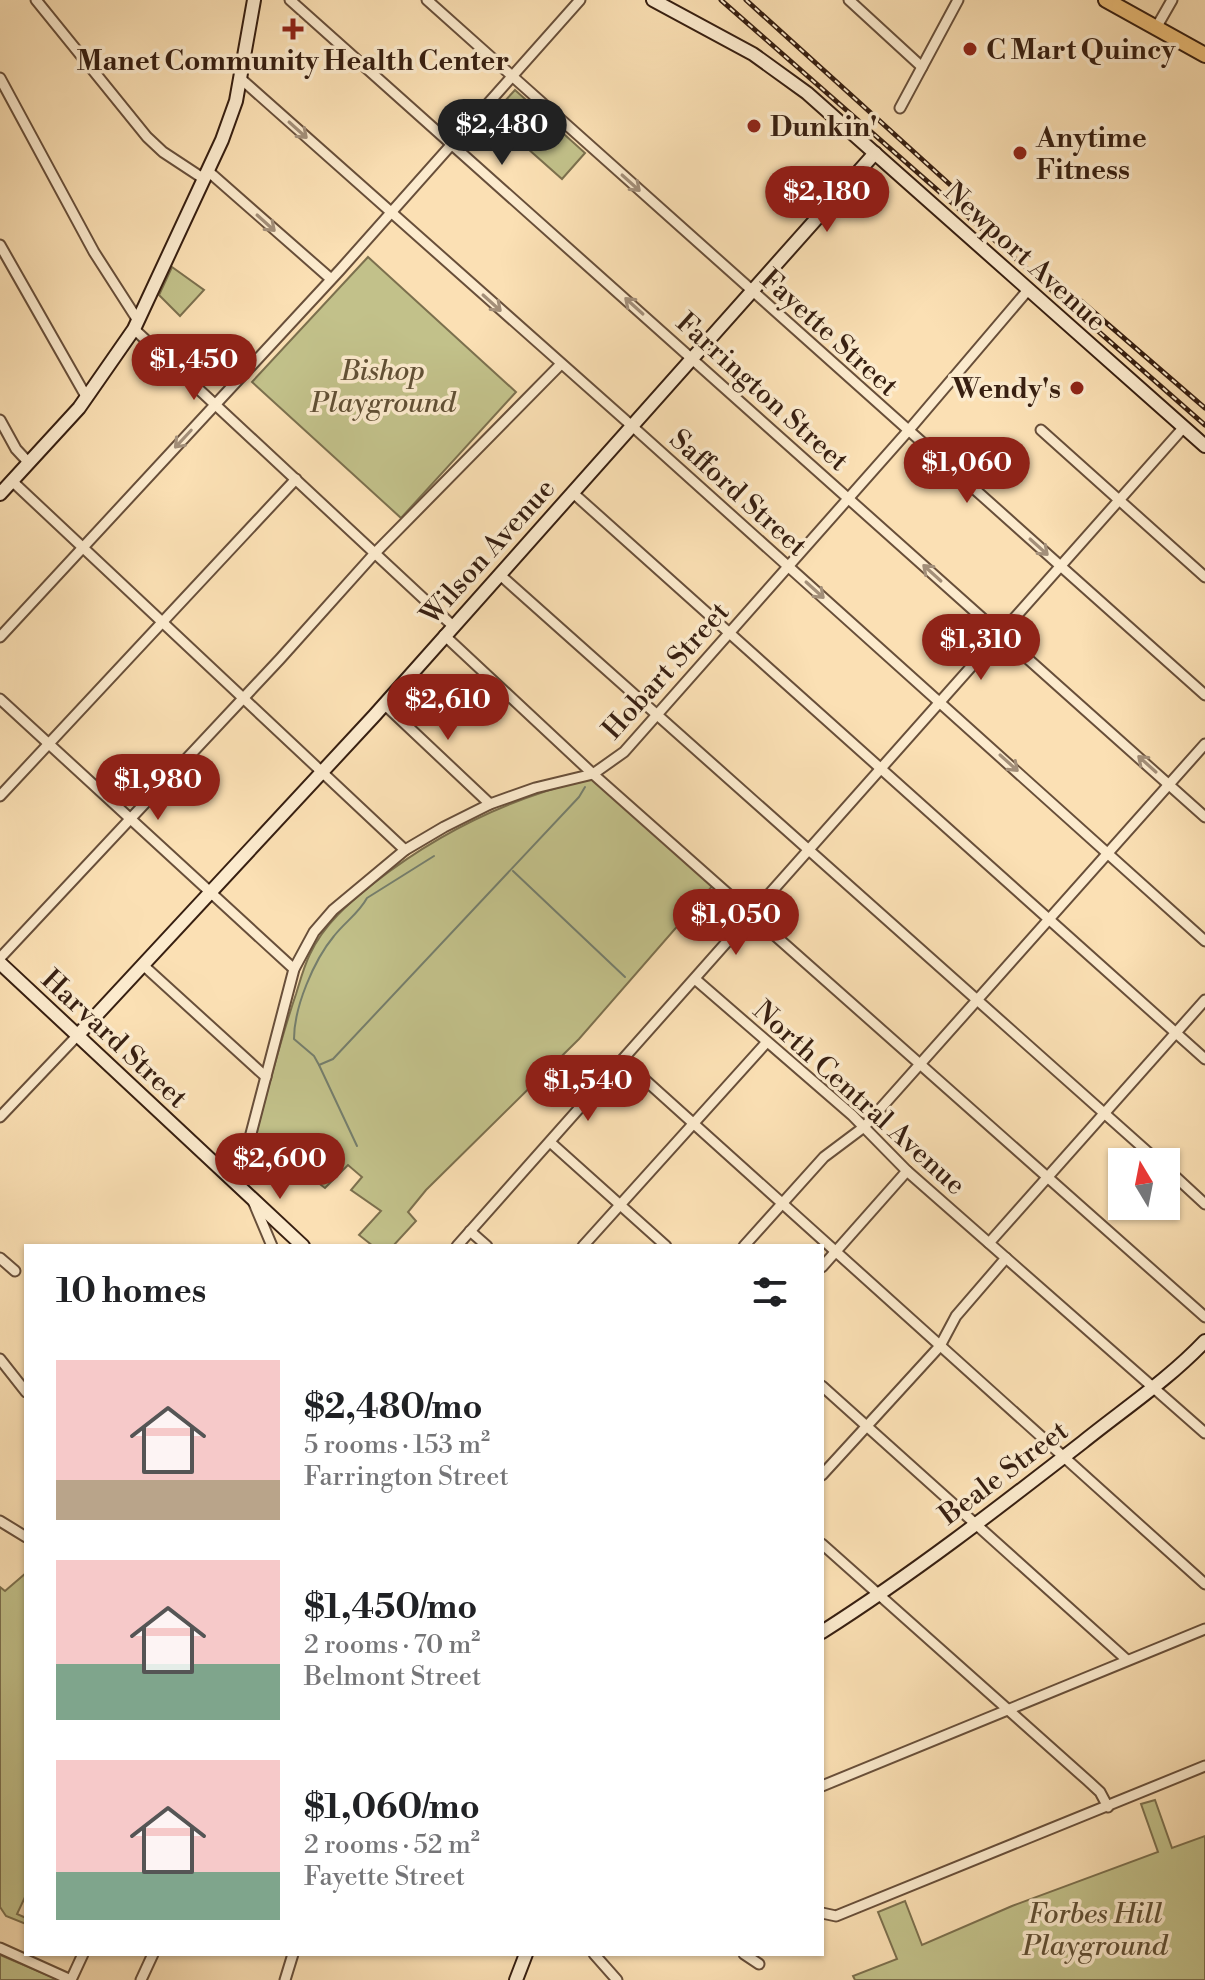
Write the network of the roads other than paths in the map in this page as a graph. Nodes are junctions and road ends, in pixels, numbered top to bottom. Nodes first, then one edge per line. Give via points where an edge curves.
1 (36, 0) edge
2 (254, 0) edge
3 (290, 0) edge
4 (427, 0) edge
5 (580, 0) edge
6 (653, 0) edge
7 (958, 0) edge
8 (1106, 0) edge
9 (1172, 0) edge
10 (853, 2) edge
11 (1156, 28) junction
12 (1205, 55) edge
13 (922, 67) junction
14 (513, 77) junction
15 (0, 78) edge
16 (240, 78) junction
17 (900, 108) dead end
18 (452, 144) junction
19 (875, 153) junction
20 (206, 175) junction
21 (391, 213) junction
22 (0, 245) edge
23 (331, 279) junction
24 (751, 290) junction
25 (1028, 290) junction
26 (135, 324) junction
27 (693, 358) junction
28 (561, 364) junction
29 (87, 398) junction
30 (215, 405) junction
31 (0, 420) edge
32 (632, 426) junction
33 (1184, 427) junction
34 (1041, 430) dead end
35 (908, 431) junction
36 (1205, 446) edge
37 (29, 463) junction
38 (296, 479) junction
39 (12, 481) junction
40 (572, 492) junction
41 (0, 494) edge
42 (849, 498) junction
43 (1118, 501) junction
44 (82, 548) junction
45 (375, 553) junction
46 (788, 567) junction
47 (1061, 567) junction
48 (499, 574) junction
49 (1205, 577) edge
50 (163, 622) junction
51 (449, 630) junction
52 (729, 633) junction
53 (1001, 634) junction
54 (0, 637) edge
55 (1205, 695) edge
56 (243, 698) junction
57 (0, 699) edge
58 (940, 701) junction
59 (384, 704) junction
60 (656, 715) junction
61 (50, 743) junction
62 (1205, 744) edge
63 (882, 769) junction
64 (322, 772) junction
65 (593, 774) junction
66 (1170, 785) junction
67 (0, 796) edge
68 (490, 804) junction
69 (1205, 817) edge
70 (130, 818) junction
71 (405, 850) junction
72 (809, 850) junction
73 (1108, 852) junction
74 (211, 893) junction
75 (753, 914) junction
76 (1050, 919) junction
77 (1205, 941) edge
78 (0, 961) edge
79 (143, 965) junction
80 (294, 969) junction
81 (695, 979) junction
82 (978, 1000) junction
83 (1205, 1000) edge
84 (1176, 1033) junction
85 (77, 1036) junction
86 (766, 1043) junction
87 (1205, 1059) edge
88 (623, 1060) junction
89 (921, 1063) junction
90 (266, 1077) junction
91 (1105, 1112) junction
92 (0, 1117) edge
93 (692, 1123) junction
94 (864, 1127) junction
95 (550, 1142) junction
96 (1144, 1148) edge
97 (907, 1171) junction
98 (1047, 1177) junction
99 (234, 1181) junction
100 (1180, 1181) edge
101 (252, 1199) junction
102 (782, 1203) junction
103 (1205, 1204) edge
104 (620, 1205) junction
105 (470, 1231) junction
106 (989, 1243) junction
107 (271, 1244) edge
108 (301, 1244) edge
109 (459, 1244) edge
110 (485, 1244) edge
111 (585, 1244) edge
112 (664, 1244) edge
113 (746, 1244) edge
114 (836, 1252) junction
115 (0, 1258) edge
116 (1006, 1258) junction
117 (824, 1265) edge
118 (15, 1271) dead end
119 (1205, 1317) edge
120 (1205, 1341) edge
121 (940, 1346) junction
122 (0, 1359) edge
123 (1152, 1387) junction
124 (824, 1388) edge
125 (24, 1389) edge
126 (868, 1426) junction
127 (1205, 1433) edge
128 (1063, 1457) junction
129 (824, 1473) edge
130 (0, 1521) edge
131 (976, 1524) junction
132 (24, 1536) edge
133 (824, 1546) edge
134 (1205, 1584) edge
135 (880, 1595) junction
136 (1205, 1629) edge
137 (824, 1631) edge
138 (1127, 1660) junction
139 (1008, 1709) junction
140 (1205, 1766) edge
141 (824, 1785) edge
142 (1108, 1807) junction
143 (824, 1913) edge
144 (0, 1948) edge
145 (82, 1956) edge
146 (152, 1956) edge
147 (292, 1956) edge
148 (525, 1956) edge
149 (596, 1956) edge
150 (747, 1956) edge
151 (759, 1964) dead end
152 (71, 1980) edge
153 (141, 1980) edge
154 (285, 1980) edge
155 (516, 1980) edge
156 (617, 1980) edge

1 - 20 street via 147,137
2 - 16 main road
3 - 18 street, Farrington Street
4 - 14 street, Fayette Street
5 - 14 street
6 - 19 main road, Newport Avenue via 775,68
7 - 13 street
8 - 11 main road
9 - 11 street
10 - 13 street
11 - 12 main road
13 - 17 street
14 - 18 street
14 -> 24 street, Fayette Street
15 - 26 street
16 - 20 main road
16 -> 21 street, Safford Street
18 - 21 street
27 -> 18 street, Farrington Street
19 - 24 main road, Wilson Avenue
19 - 25 main road, Newport Avenue
20 -> 23 street
20 - 26 main road
21 - 23 street
21 -> 28 street, Safford Street
22 - 29 street
23 - 30 street
24 - 27 main road, Wilson Avenue
24 - 35 street, Fayette Street
25 - 33 main road, Newport Avenue
25 - 35 street, Hobart Street
26 - 29 main road
26 - 30 street
27 - 32 main road, Wilson Avenue
27 - 42 street, Farrington Street
28 - 32 street, Safford Street
28 - 45 street
29 - 37 main road
30 - 38 street
30 -> 44 street
31 - 37 street
32 - 40 main road, Wilson Avenue
32 - 46 street, Safford Street
33 - 36 main road, Newport Avenue
33 - 43 street
34 - 43 street
35 - 42 street, Hobart Street
35 -> 47 street, Fayette Street
37 - 39 main road
38 - 45 street
38 - 50 street
39 - 41 main road
39 - 44 street
40 - 48 main road, Wilson Avenue
40 - 52 street
42 - 46 street, Hobart Street
53 -> 42 street, Farrington Street
43 - 47 street
43 - 49 street
44 - 50 street
44 - 54 street
45 - 51 street
45 - 56 street
46 - 52 street, Hobart Street
46 -> 58 street, Safford Street
47 - 53 street
47 - 55 street, Fayette Street
48 - 51 main road, Wilson Avenue
48 - 60 street
50 - 56 street
50 - 61 street
51 - 59 main road, Wilson Avenue
51 - 65 street
52 - 60 street, Hobart Street
52 - 63 street
53 - 58 street
66 -> 53 street, Farrington Street
56 - 64 street
56 - 70 street
57 - 61 street
58 - 63 street
58 -> 73 street, Safford Street
59 - 64 main road, Wilson Avenue
59 - 68 street
60 - 65 street, Hobart Street via 624,752
60 - 72 street
61 - 67 street
61 - 70 street
62 - 66 street
63 - 72 street
63 - 76 street
64 - 71 street
64 - 74 main road, Wilson Avenue
65 - 68 street, Hobart Street
65 - 75 street
66 - 69 street, Farrington Street
66 - 73 street
68 - 71 street, Hobart Street
70 - 74 street
70 - 78 street
71 - 80 street, Hobart Street via 333,910
72 - 75 street
72 - 82 street
73 - 76 street
73 - 77 street, Safford Street
74 - 79 main road, Wilson Avenue
74 - 80 street
75 - 81 street
75 - 89 street
76 - 82 street
76 - 84 street
78 - 85 main road, Harvard Street
79 - 85 main road, Wilson Avenue
79 - 90 street
80 - 90 street, Hobart Street
81 - 86 street, North Central Avenue
81 - 88 street
82 - 89 street
82 - 91 street
83 - 84 street
84 - 87 street
84 - 91 street
85 - 92 street, Wilson Avenue
85 - 99 main road, Harvard Street
86 - 93 street
86 - 94 street, North Central Avenue
88 - 93 street
88 - 95 street
89 - 94 street
89 - 98 street
90 - 99 street, Hobart Street via 241,1172
91 - 96 street
91 - 98 street
93 - 102 street
93 - 104 street
94 - 97 street, North Central Avenue
94 - 102 street via 824,1157
95 - 104 street
95 - 105 street
97 - 106 street, North Central Avenue
97 - 114 street
98 - 106 street
98 - 119 street
99 - 101 main road, Harvard Street
100 - 103 street
101 - 107 street
101 - 108 main road, Harvard Street
102 - 113 street
102 - 114 street
104 - 111 street
104 - 112 street
105 - 109 street
105 - 110 street
106 - 116 street, North Central Avenue
114 - 117 street
114 - 121 street
115 - 118 street
116 - 121 street via 956,1316
116 - 123 street, North Central Avenue
120 - 123 main road, Beale Street
121 - 126 street
121 - 128 street
122 - 125 street
123 - 127 street, North Central Avenue
123 - 128 main road, Beale Street
124 - 126 street
126 - 129 street
126 - 131 street
128 - 131 main road, Beale Street
128 - 134 street
130 - 132 street
131 - 135 main road, Beale Street
131 - 138 street
133 - 135 street
135 - 137 main road, Beale Street
135 - 139 street
136 - 138 street
138 - 139 street
139 - 141 street
139 - 142 street via 1100,1792
140 - 142 street
142 - 143 street via 836,1916
144 - 152 street
145 - 152 street
146 - 153 street
147 - 154 street
148 - 155 main road
149 - 156 street
150 - 151 street

